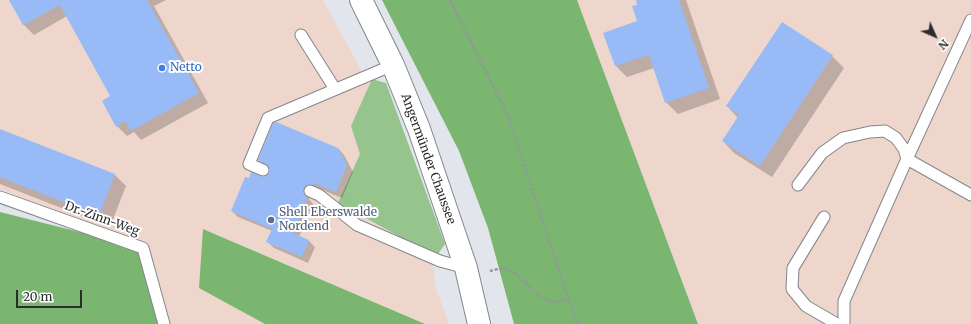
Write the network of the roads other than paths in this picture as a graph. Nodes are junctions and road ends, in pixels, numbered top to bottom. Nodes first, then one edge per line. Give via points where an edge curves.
1 (361, 0) edge
2 (971, 20) edge
3 (301, 36) dead end
4 (393, 65) junction
5 (335, 90) junction
6 (907, 159) junction
7 (263, 170) dead end
8 (798, 185) dead end
9 (310, 191) dead end
10 (971, 195) edge
11 (0, 197) edge
12 (824, 217) dead end
13 (466, 268) junction
14 (164, 324) edge
15 (479, 324) edge
16 (837, 324) edge
17 (844, 324) edge

1 - 4 main road, Angermünder Chaussee
2 - 6 lane
3 - 5 lane
4 - 5 lane
4 - 13 main road, Angermünder Chaussee via 419,129
5 - 7 lane via 268,118 250,164
6 - 8 lane via 896,138 885,131 843,138 822,153
6 - 10 lane
6 - 17 lane via 844,301
9 - 13 lane via 319,195 357,225 440,261
11 - 14 lane, Dr.-Zinn-Weg via 143,248
12 - 16 lane via 794,268 792,290 806,306
13 - 15 main road, Angermünder Chaussee

